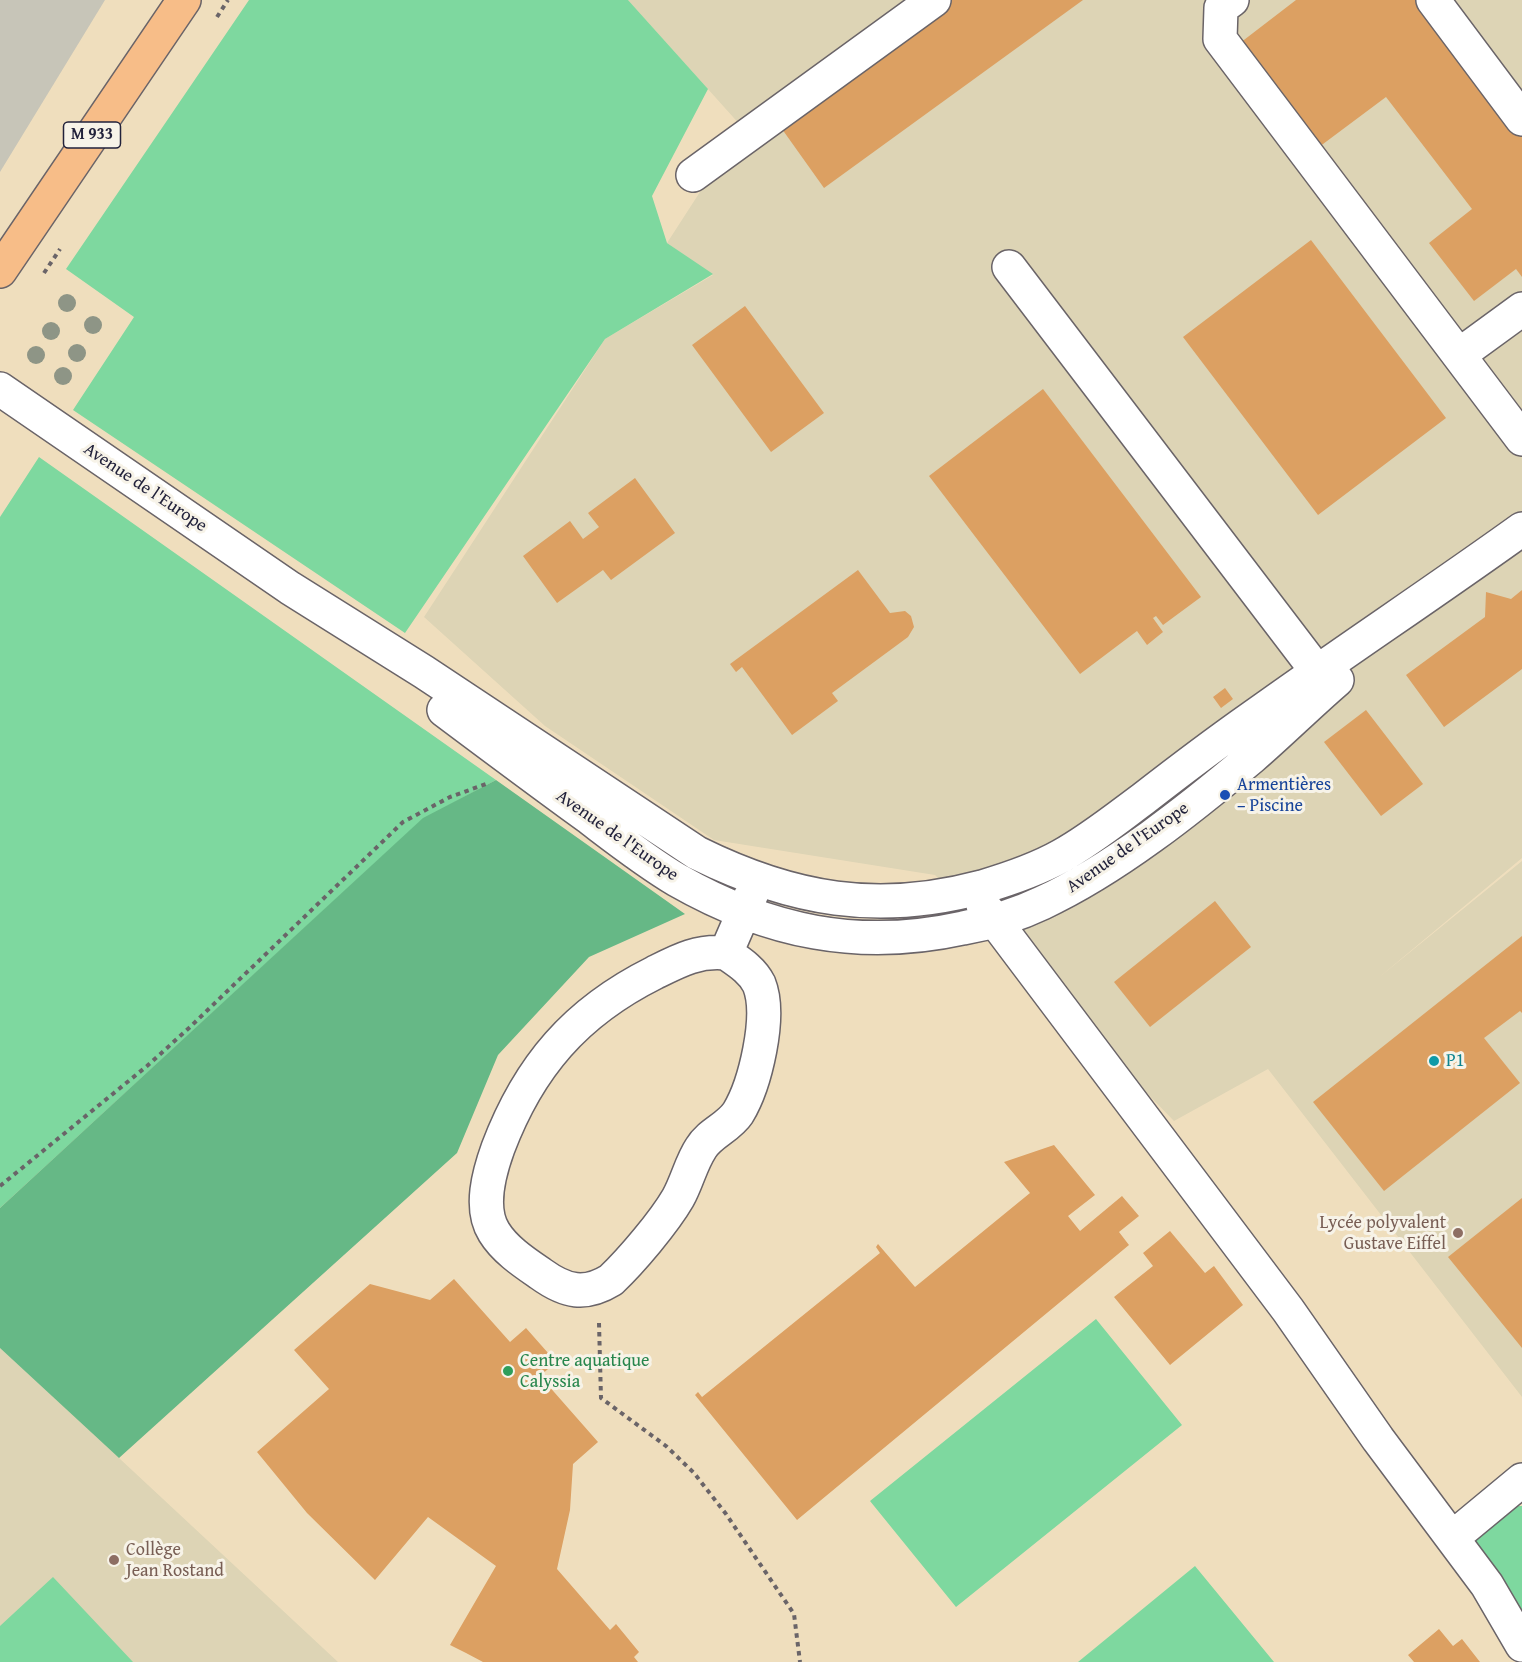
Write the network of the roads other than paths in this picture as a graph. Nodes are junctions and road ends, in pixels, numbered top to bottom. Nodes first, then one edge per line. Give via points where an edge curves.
1 (184, 0) edge
2 (934, 0) edge
3 (1232, 0) edge
4 (1433, 0) edge
5 (1522, 119) edge
6 (693, 175) dead end
7 (1009, 267) dead end
8 (0, 271) edge
9 (1522, 309) edge
10 (1459, 356) junction
11 (0, 389) edge
12 (1522, 439) edge
13 (1522, 529) edge
14 (290, 588) junction
15 (1323, 679) junction
16 (758, 880) junction
17 (972, 890) junction
18 (744, 912) junction
19 (994, 921) junction
20 (726, 953) junction
21 (1522, 1480) edge
22 (1452, 1538) junction
23 (1522, 1645) edge

1 - 8 main road, M 933
2 - 6 street
3 - 10 street via 1221,8 1220,39
4 - 5 street
7 - 15 street
9 - 10 street
10 - 12 street
11 - 14 street, Avenue de l'Europe
13 - 15 street, Avenue de l'Europe
14 - 16 street, Avenue de l'Europe via 424,672 669,836
14 - 18 street, Avenue de l'Europe via 364,650 653,865
15 - 17 street, Avenue de l'Europe via 1080,845 1032,870
15 - 19 street, Avenue de l'Europe via 1242,765 1126,853 1050,900
16 - 17 street, Avenue de l'Europe via 823,898 882,902
16 - 18 street
17 - 19 street
18 - 19 street, Avenue de l'Europe via 793,928 869,939 931,935
18 - 20 street
19 - 22 street via 1288,1310
20 - 20 street via 692,954 625,988 587,1014 529,1082 502,1137 487,1197 493,1231 519,1258 555,1284 582,1292 598,1288 623,1269 676,1201 702,1147 738,1113 761,1040 763,1002 749,969
21 - 22 street
22 - 23 street via 1487,1585

